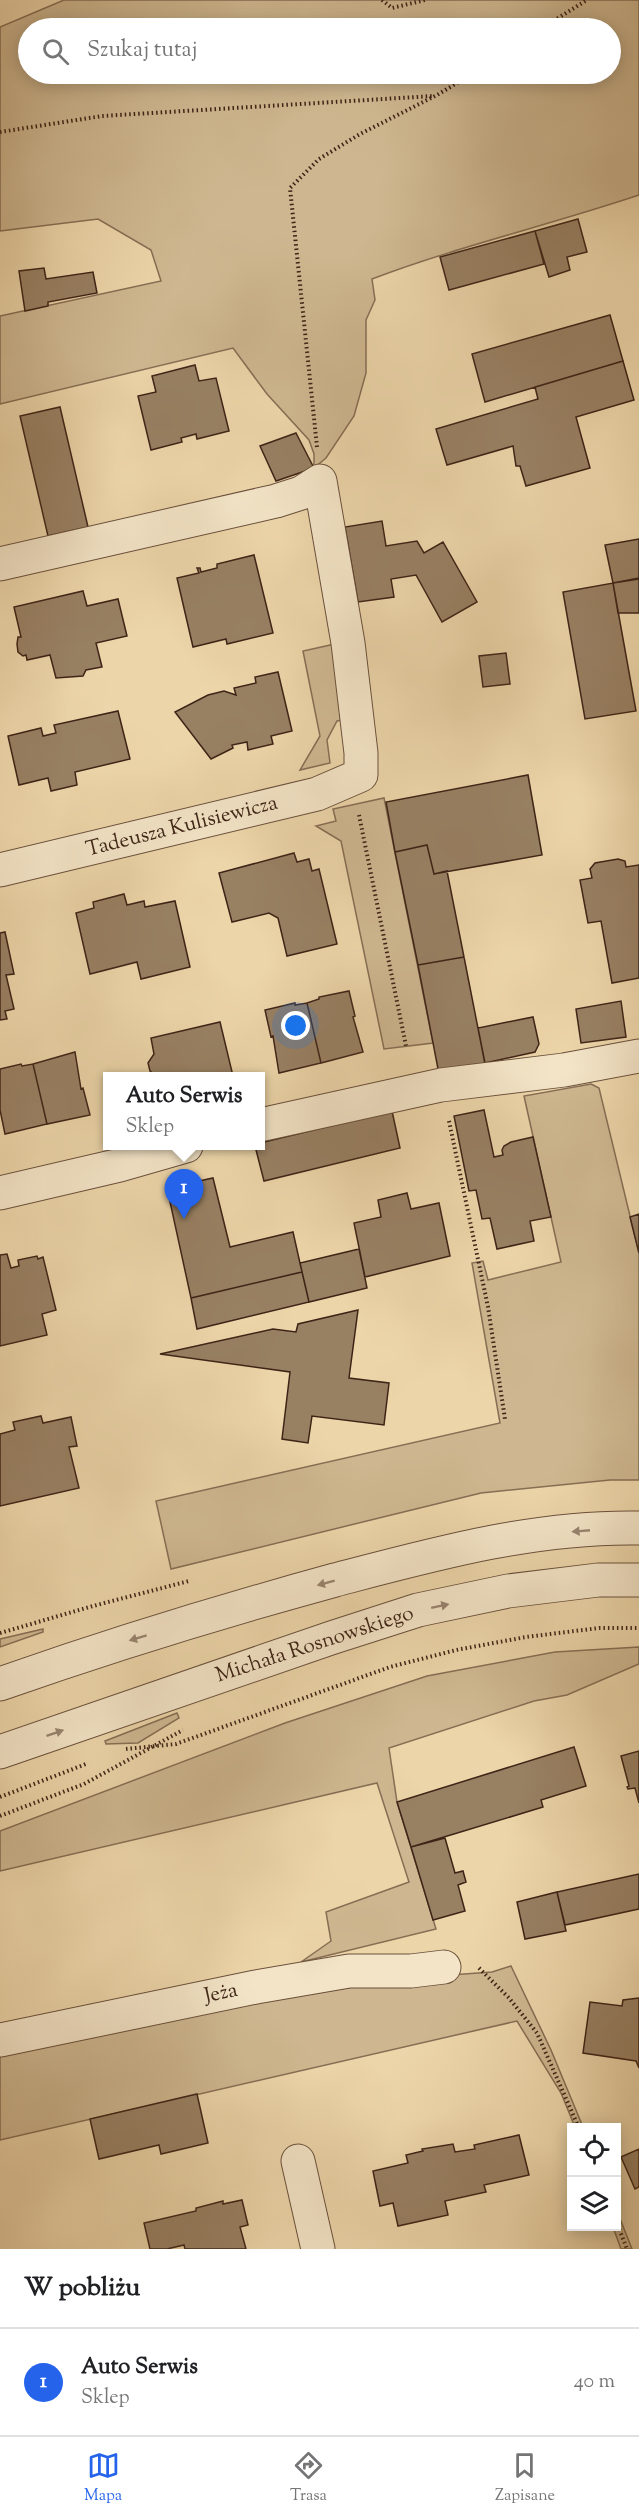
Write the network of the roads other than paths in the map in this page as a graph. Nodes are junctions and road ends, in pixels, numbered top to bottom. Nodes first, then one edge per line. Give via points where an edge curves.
1 (0, 564) edge
2 (0, 870) edge
3 (639, 1056) edge
4 (265, 1124) edge
5 (172, 1150) edge
6 (0, 1193) edge
7 (639, 1528) edge
8 (639, 1580) edge
9 (0, 1684) edge
10 (0, 1752) edge
11 (458, 1964) road end
12 (0, 2040) edge
13 (298, 2161) dead end
14 (318, 2249) edge

1 - 2 street, Tadeusza Kulisiewicza via 276,501 301,493 320,481 348,642 361,753 356,777 298,799
3 - 4 street via 441,1085
5 - 6 street
7 -> 9 street via 543,1534 468,1546 237,1607
10 -> 8 street, Michała Rosnowskiego via 418,1610 508,1591 598,1580
11 - 12 street, Jeża via 411,1971 349,1971
13 - 14 street

